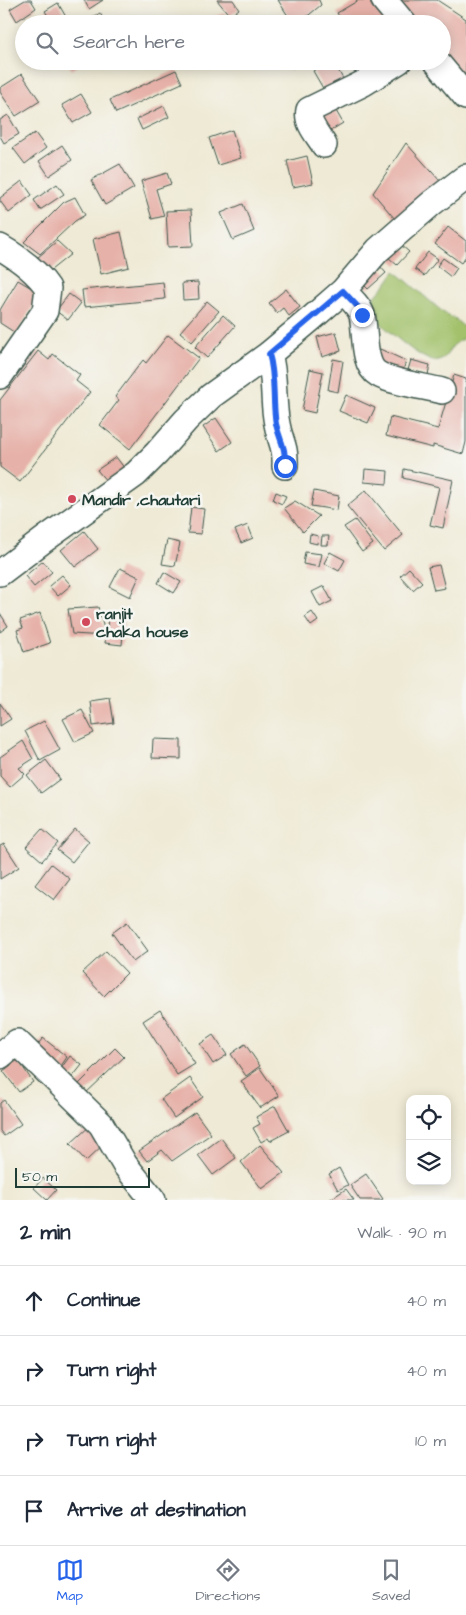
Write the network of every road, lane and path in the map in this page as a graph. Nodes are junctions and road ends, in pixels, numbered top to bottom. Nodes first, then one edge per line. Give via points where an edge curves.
1 (384, 0) edge
2 (396, 15) edge
3 (385, 70) edge
4 (444, 70) edge
5 (466, 97) edge
6 (324, 144) dead end
7 (466, 177) edge
8 (0, 246) edge
9 (343, 291) junction
10 (269, 354) junction
11 (0, 376) edge
12 (442, 391) dead end
13 (285, 466) dead end
14 (0, 573) edge
15 (0, 1056) edge
16 (153, 1200) edge

1 - 2 street
3 - 6 street via 310,110 311,125
4 - 5 street
7 - 9 street via 378,250
8 - 11 street via 39,275 48,288 45,311
9 - 10 street
9 - 12 street via 362,315 372,369 389,378
10 - 13 street via 276,424 286,452
10 - 14 street via 211,396 136,474
15 - 16 street via 17,1042 101,1124 124,1165

